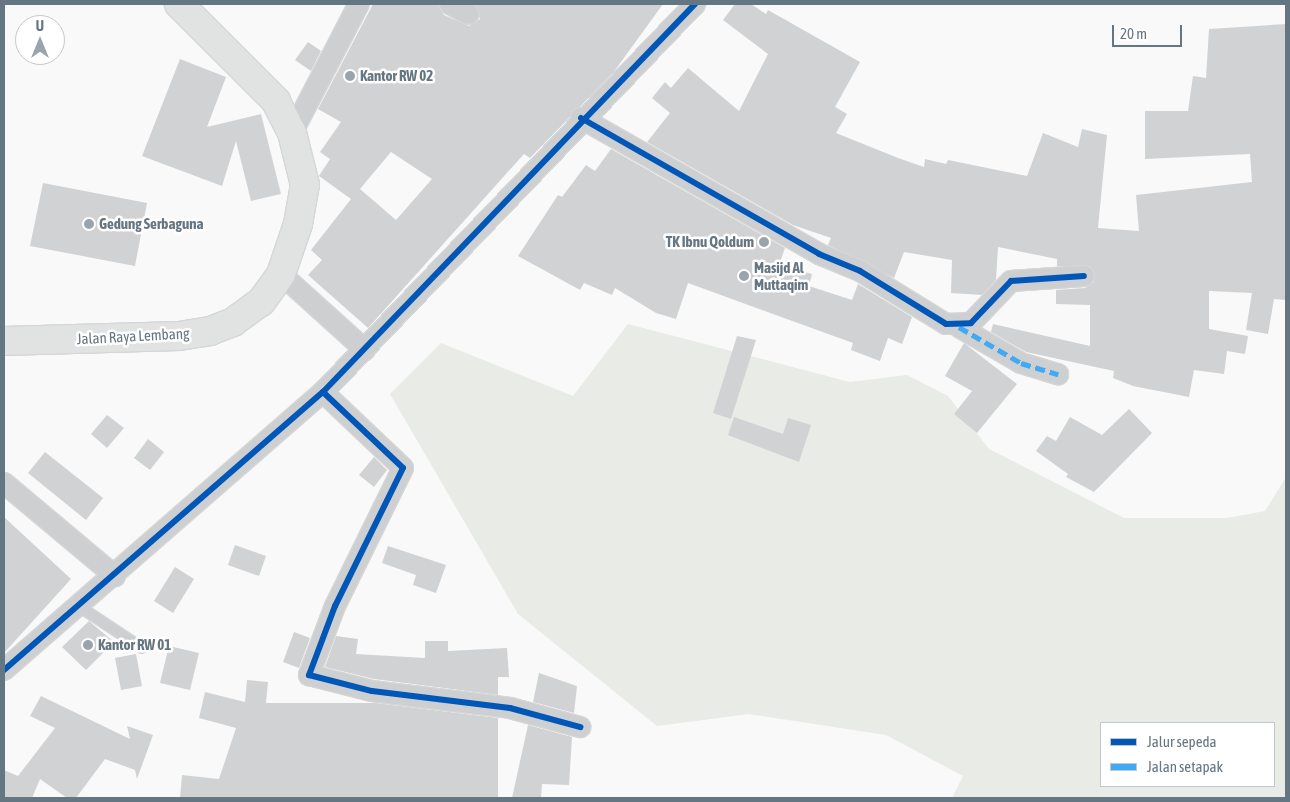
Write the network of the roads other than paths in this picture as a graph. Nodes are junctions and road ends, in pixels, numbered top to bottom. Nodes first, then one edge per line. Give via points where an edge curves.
1 (179, 4) edge
2 (360, 4) edge
3 (450, 4) edge
4 (695, 4) edge
5 (470, 14) dead end
6 (581, 118) junction
7 (292, 133) junction
8 (281, 274) junction
9 (1084, 276) dead end
10 (959, 327) junction
11 (4, 341) edge
12 (365, 350) junction
13 (1058, 374) dead end
14 (323, 392) junction
15 (4, 483) edge
16 (115, 576) junction
17 (80, 607) junction
18 (142, 648) dead end
19 (4, 670) edge
20 (580, 726) dead end

1 - 7 main road, Jalan Raya Lembang via 276,101
2 - 7 street
3 - 5 street
4 - 6 street
6 - 10 street via 819,254 860,271 946,324
6 - 12 street
7 - 8 main road, Jalan Raya Lembang via 305,185 298,224
8 - 11 main road, Jalan Raya Lembang via 261,302 233,322 210,331 179,336
8 - 12 street
9 - 10 street via 1011,281 971,323
10 - 13 street via 1020,363
12 - 14 street
14 - 16 street
14 - 20 street via 403,468 335,606 309,675 372,691 510,708
15 - 16 street
16 - 17 street
17 - 18 lane
17 - 19 street

